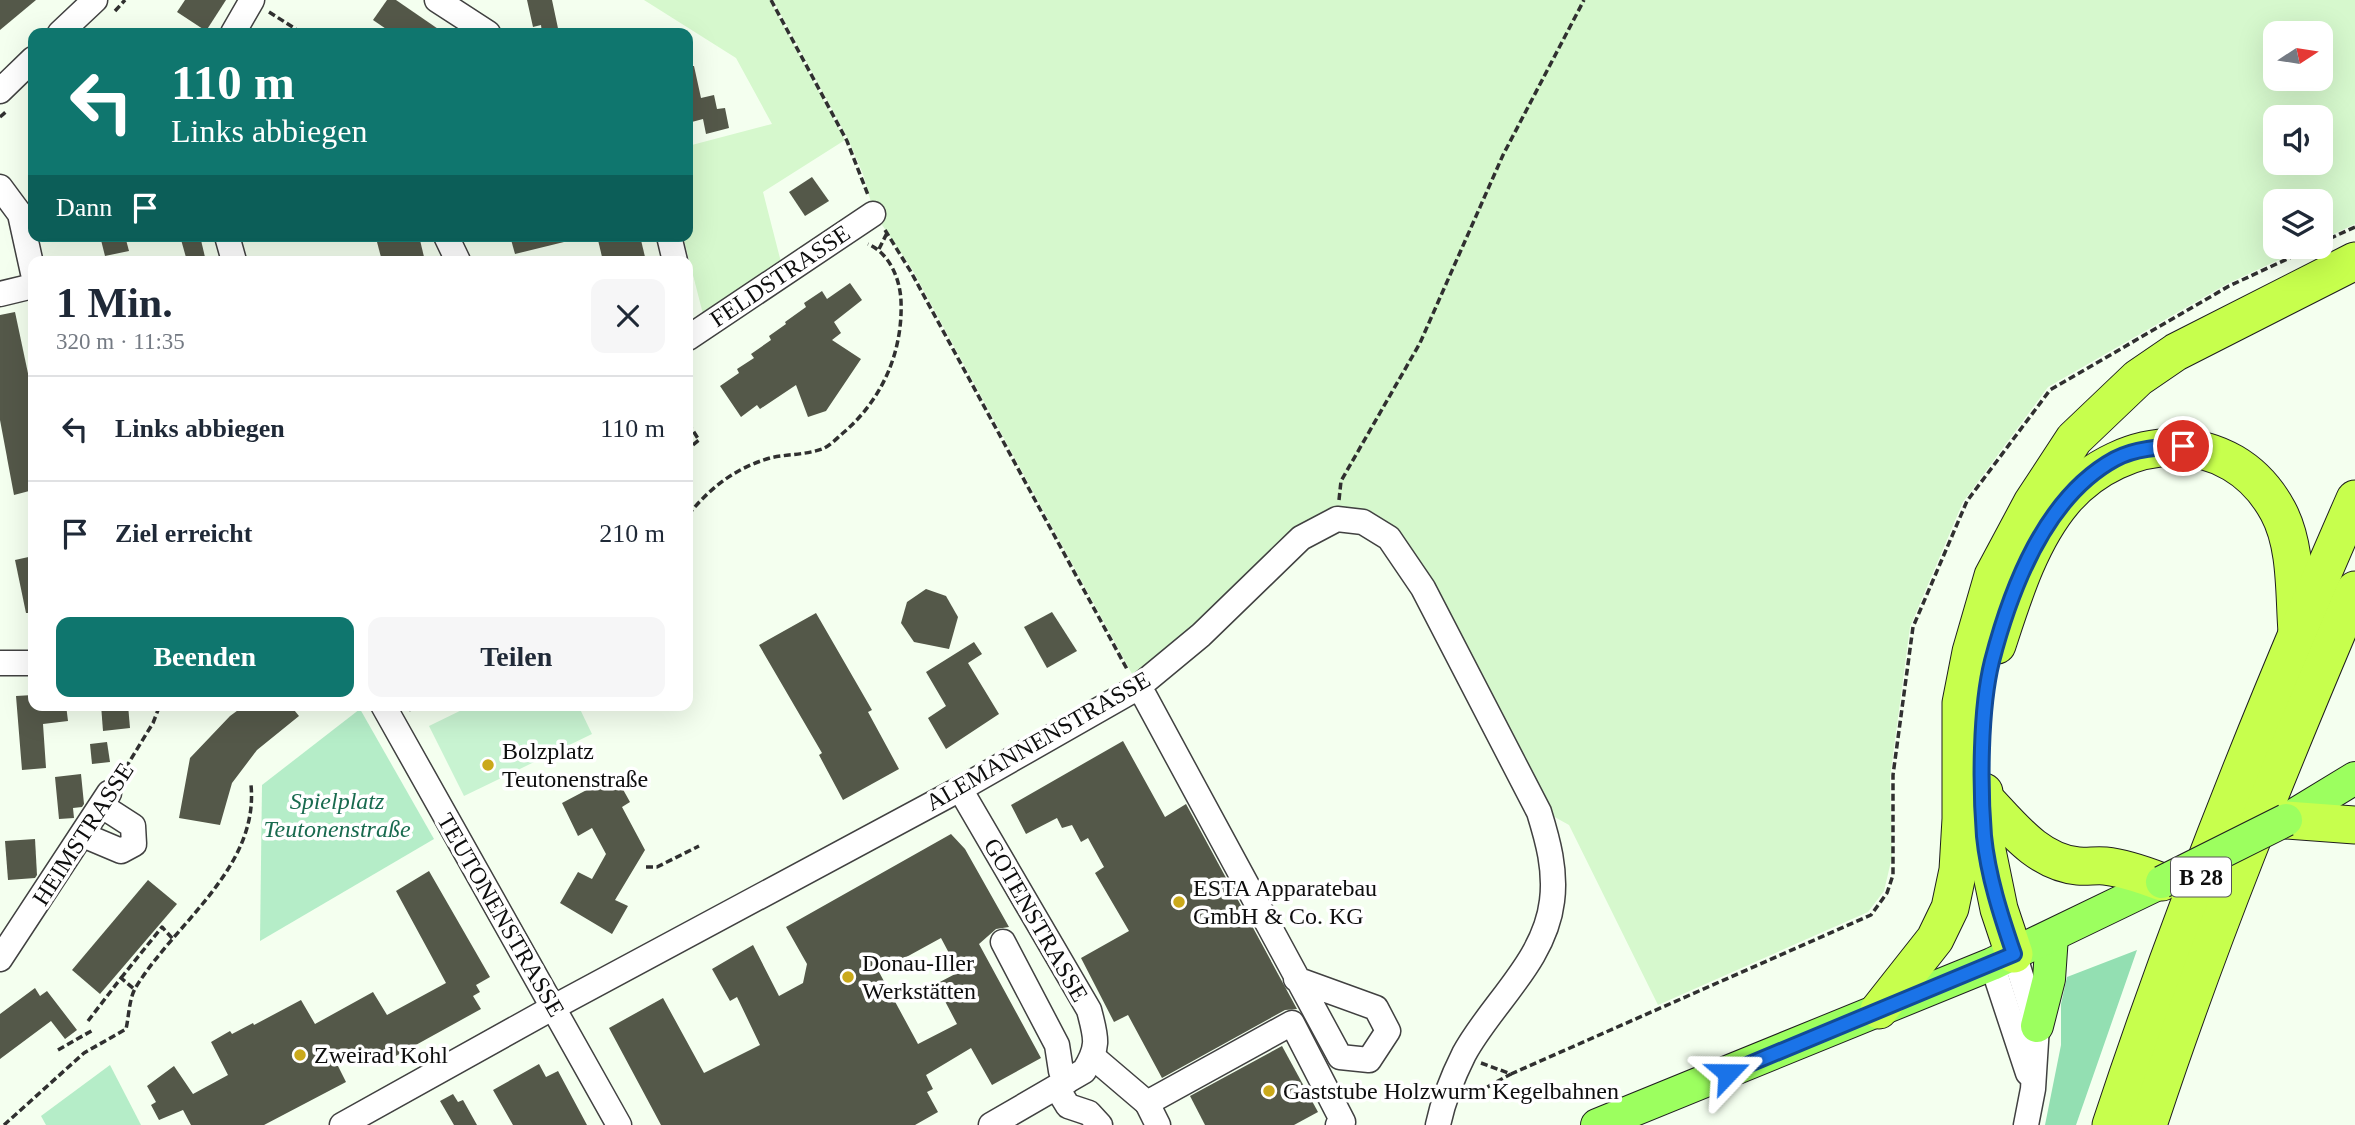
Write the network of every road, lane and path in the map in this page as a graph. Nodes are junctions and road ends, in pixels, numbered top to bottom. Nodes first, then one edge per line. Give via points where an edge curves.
1 (94, 0) edge
2 (437, 0) edge
3 (771, 0) edge
4 (1584, 0) edge
5 (252, 1) edge
6 (65, 28) edge
7 (236, 28) edge
8 (295, 28) edge
9 (480, 28) edge
10 (28, 64) edge
11 (0, 91) edge
12 (0, 187) edge
13 (27, 209) edge
14 (880, 224) junction
15 (2355, 227) edge
16 (2333, 237) edge
17 (866, 243) dead end
18 (879, 249) junction
19 (2287, 259) edge
20 (2355, 261) edge
21 (28, 287) edge
22 (0, 294) edge
23 (693, 326) edge
24 (693, 430) edge
25 (693, 445) edge
26 (2355, 499) edge
27 (693, 510) edge
28 (1337, 519) junction
29 (2355, 590) edge
30 (2297, 632) junction
31 (0, 663) edge
32 (28, 663) edge
33 (1137, 688) junction
34 (158, 711) edge
35 (386, 711) edge
36 (2353, 780) edge
37 (251, 786) dead end
38 (960, 789) junction
39 (106, 799) junction
40 (1973, 809) junction
41 (2286, 820) junction
42 (2355, 825) edge
43 (83, 835) junction
44 (699, 846) dead end
45 (646, 867) dead end
46 (2141, 885) junction
47 (2052, 936) junction
48 (173, 939) junction
49 (1003, 942) dead end
50 (0, 959) edge
51 (2003, 959) junction
52 (121, 978) junction
53 (1296, 979) dead end
54 (134, 989) junction
55 (554, 1007) junction
56 (1879, 1010) junction
57 (88, 1021) dead end
58 (2037, 1026) junction
59 (93, 1030) dead end
60 (2176, 1040) junction
61 (58, 1051) dead end
62 (1464, 1054) junction
63 (1093, 1056) junction
64 (1511, 1074) junction
65 (1062, 1085) junction
66 (2033, 1090) junction
67 (1152, 1114) edge
68 (1440, 1117) edge
69 (4, 1125) edge
70 (342, 1125) edge
71 (619, 1125) edge
72 (991, 1125) edge
73 (1100, 1125) edge
74 (1338, 1125) edge
75 (1597, 1125) edge
76 (2026, 1125) edge
77 (2111, 1125) edge
78 (2148, 1125) edge
79 (2168, 1125) edge

1 - 6 street
2 - 9 street
3 - 14 path via 847,141
4 - 28 path via 1503,155 1420,343 1340,481
5 - 7 street
5 - 8 path
10 - 11 street
12 - 13 street
14 - 18 path
14 - 23 street, FELDSTRASSE
14 - 33 path
15 - 16 path
17 - 18 path
18 - 27 path via 897,279 901,309 888,377 863,416 824,449 770,458 730,474
19 - 64 path via 2229,286 2050,390 1967,501 1913,627 1893,775 1893,875 1871,915
20 - 40 highway via 2176,352 2138,378 2074,439 2032,503 1993,576 1971,652 1961,703
21 - 22 street
24 - 25 path via 699,440
26 - 30 highway, B 28
28 - 33 street, ALEMANNENSTRASSE via 1301,538 1201,635
28 - 62 street via 1363,522 1389,538 1423,588 1539,811 1548,842 1553,875 1545,930
29 - 60 highway, B 28 via 2295,728
30 - 40 highway via 2286,531 2279,512 2251,477 2202,450 2183,446 2117,458 2085,479 2062,503 2032,554 2012,601 1991,662
30 - 77 highway, B 28 via 2142,1031
31 - 32 street
33 - 38 street, ALEMANNENSTRASSE
33 - 53 street
34 - 39 path, HEIMSTRASSE
35 - 55 street, TEUTONENSTRASSE
36 - 41 main road
37 - 48 path via 253,807 241,846 228,870
38 - 55 street, ALEMANNENSTRASSE
38 - 63 street, GOTENSTRASSE via 1088,1010 1097,1038
39 - 43 street, HEIMSTRASSE
39 - 43 street via 132,826 134,844 121,851
40 - 46 highway via 2045,855 2078,866 2106,866
40 - 51 highway via 1976,916
40 - 56 highway via 1950,908 1935,939
41 - 42 highway
41 - 46 main road, bridge
43 - 50 street, HEIMSTRASSE
44 - 45 path via 664,864
46 - 47 main road
47 - 51 main road
47 - 58 main road via 2049,979
48 - 52 path via 162,927
48 - 54 path
49 - 65 street via 1057,1045
51 - 56 main road
51 - 58 street
51 - 66 street
52 - 54 path
52 - 57 path
54 - 69 path via 127,1029 84,1053
55 - 70 street, ALEMANNENSTRASSE
55 - 71 street, TEUTONENSTRASSE
56 - 75 main road
58 - 66 street
59 - 61 path
60 - 78 highway, B 28
60 - 79 highway
62 - 64 path
62 - 68 street
63 - 65 street via 1084,1071
63 - 67 street
64 - 68 path
65 - 72 street
65 - 73 street via 1068,1106 1089,1113
66 - 76 street
67 - 74 street via 1292,1023 1343,1122

